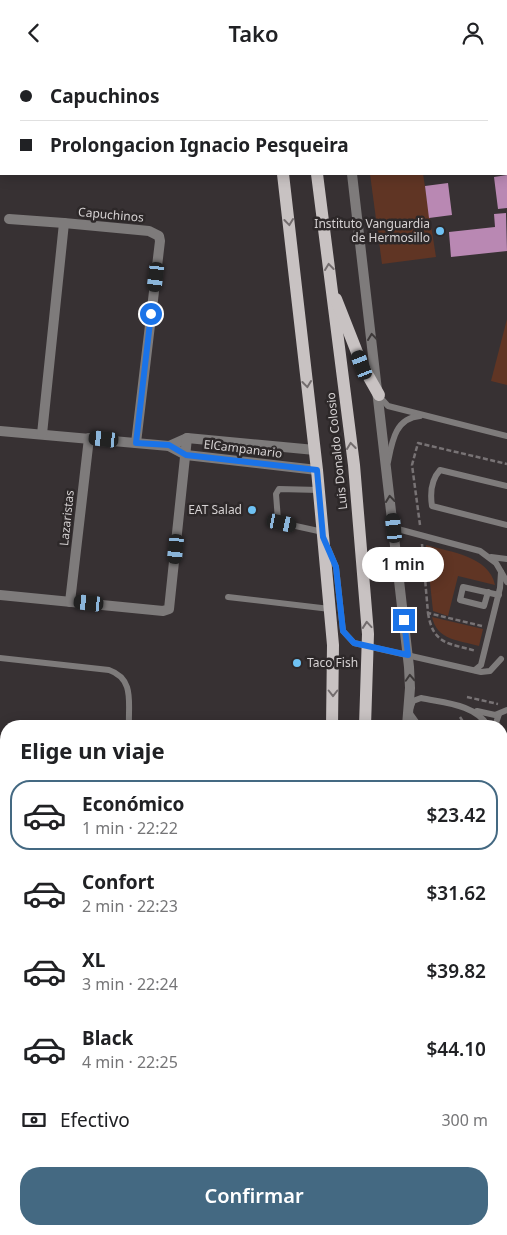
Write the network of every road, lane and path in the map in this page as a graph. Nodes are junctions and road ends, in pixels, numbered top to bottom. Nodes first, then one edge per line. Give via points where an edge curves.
1 (283, 175) edge
2 (317, 175) edge
3 (352, 175) edge
4 (9, 219) dead end
5 (64, 223) junction
6 (332, 289) junction
7 (378, 395) junction
8 (425, 415) junction
9 (0, 431) edge
10 (42, 435) junction
11 (507, 436) edge
12 (187, 437) junction
13 (89, 438) junction
14 (136, 443) junction
15 (169, 445) junction
16 (315, 450) junction
17 (186, 455) junction
18 (507, 464) edge
19 (317, 470) junction
20 (387, 471) junction
21 (507, 486) edge
22 (319, 490) junction
23 (507, 525) edge
24 (428, 527) dead end
25 (394, 528) junction
26 (323, 535) junction
27 (422, 541) dead end
28 (489, 556) junction
29 (507, 559) edge
30 (501, 571) junction
31 (507, 582) edge
32 (488, 592) dead end
33 (0, 595) edge
34 (498, 595) junction
35 (228, 597) dead end
36 (70, 602) junction
37 (330, 609) junction
38 (428, 613) junction
39 (486, 627) dead end
40 (368, 647) junction
41 (480, 652) dead end
42 (408, 655) junction
43 (0, 658) edge
44 (501, 659) dead end
45 (474, 670) junction
46 (459, 695) dead end
47 (506, 702) dead end
48 (507, 710) edge
49 (474, 711) junction
50 (409, 712) junction
51 (499, 714) junction
52 (460, 717) dead end
53 (129, 720) edge
54 (332, 720) edge
55 (365, 720) edge
56 (408, 720) edge
57 (415, 720) edge
58 (462, 720) edge
59 (484, 720) edge
60 (497, 720) edge
61 (254, 1235) edge
62 (260, 1235) edge

1 -> 16 main road, Luis Donaldo Colosio
6 -> 2 main road, Luis Donaldo Colosio
7 -> 3 street
4 - 5 street
5 - 10 street, Capuchinos
5 - 14 street, Capuchinos via 150,231 159,236
6 - 7 main road via 362,365
40 -> 6 main road, Luis Donaldo Colosio via 354,465
7 - 8 lane via 388,406
7 - 20 street
8 - 11 lane
8 - 20 lane via 409,417 399,427 392,443
9 - 10 street, ElCampanario
10 - 13 street, ElCampanario
12 - 15 street, ElCampanario
12 - 16 street, ElCampanario
12 - 17 street
13 - 14 street, ElCampanario
13 - 36 street, Lazaristas
14 - 15 street, ElCampanario
15 - 17 street, ElCampanario
16 - 19 main road, Luis Donaldo Colosio
17 - 19 street, ElCampanario
17 - 36 street via 169,609
18 - 24 path via 418,443 412,465 418,524
19 - 22 main road, Luis Donaldo Colosio
25 -> 20 street
21 - 23 lane via 440,470 430,492 432,506
22 - 26 main road, Luis Donaldo Colosio
22 - 26 lane via 280,489 276,494 278,520
25 - 28 lane via 468,546
25 - 42 street
26 - 37 main road, Luis Donaldo Colosio
26 - 40 lane via 336,567 343,631 354,643
27 - 38 path
28 - 29 lane
28 - 30 lane
30 - 31 lane
30 - 34 lane
32 - 34 lane
33 - 36 street
34 - 45 lane via 481,665
35 - 37 lane
37 -> 54 main road, Luis Donaldo Colosio
38 - 39 path
38 - 41 path via 430,626 439,639
40 - 42 lane
40 - 55 main road, Luis Donaldo Colosio
42 - 45 lane
50 -> 42 street
43 - 53 lane via 110,670 119,674 128,686
44 - 45 lane via 490,671
46 - 47 path via 499,704
48 - 51 lane
49 - 50 lane via 421,698 413,701
49 - 51 lane
49 - 59 lane
50 - 56 street
50 - 57 lane
51 - 60 lane
52 - 58 path
61 - 62 lane

